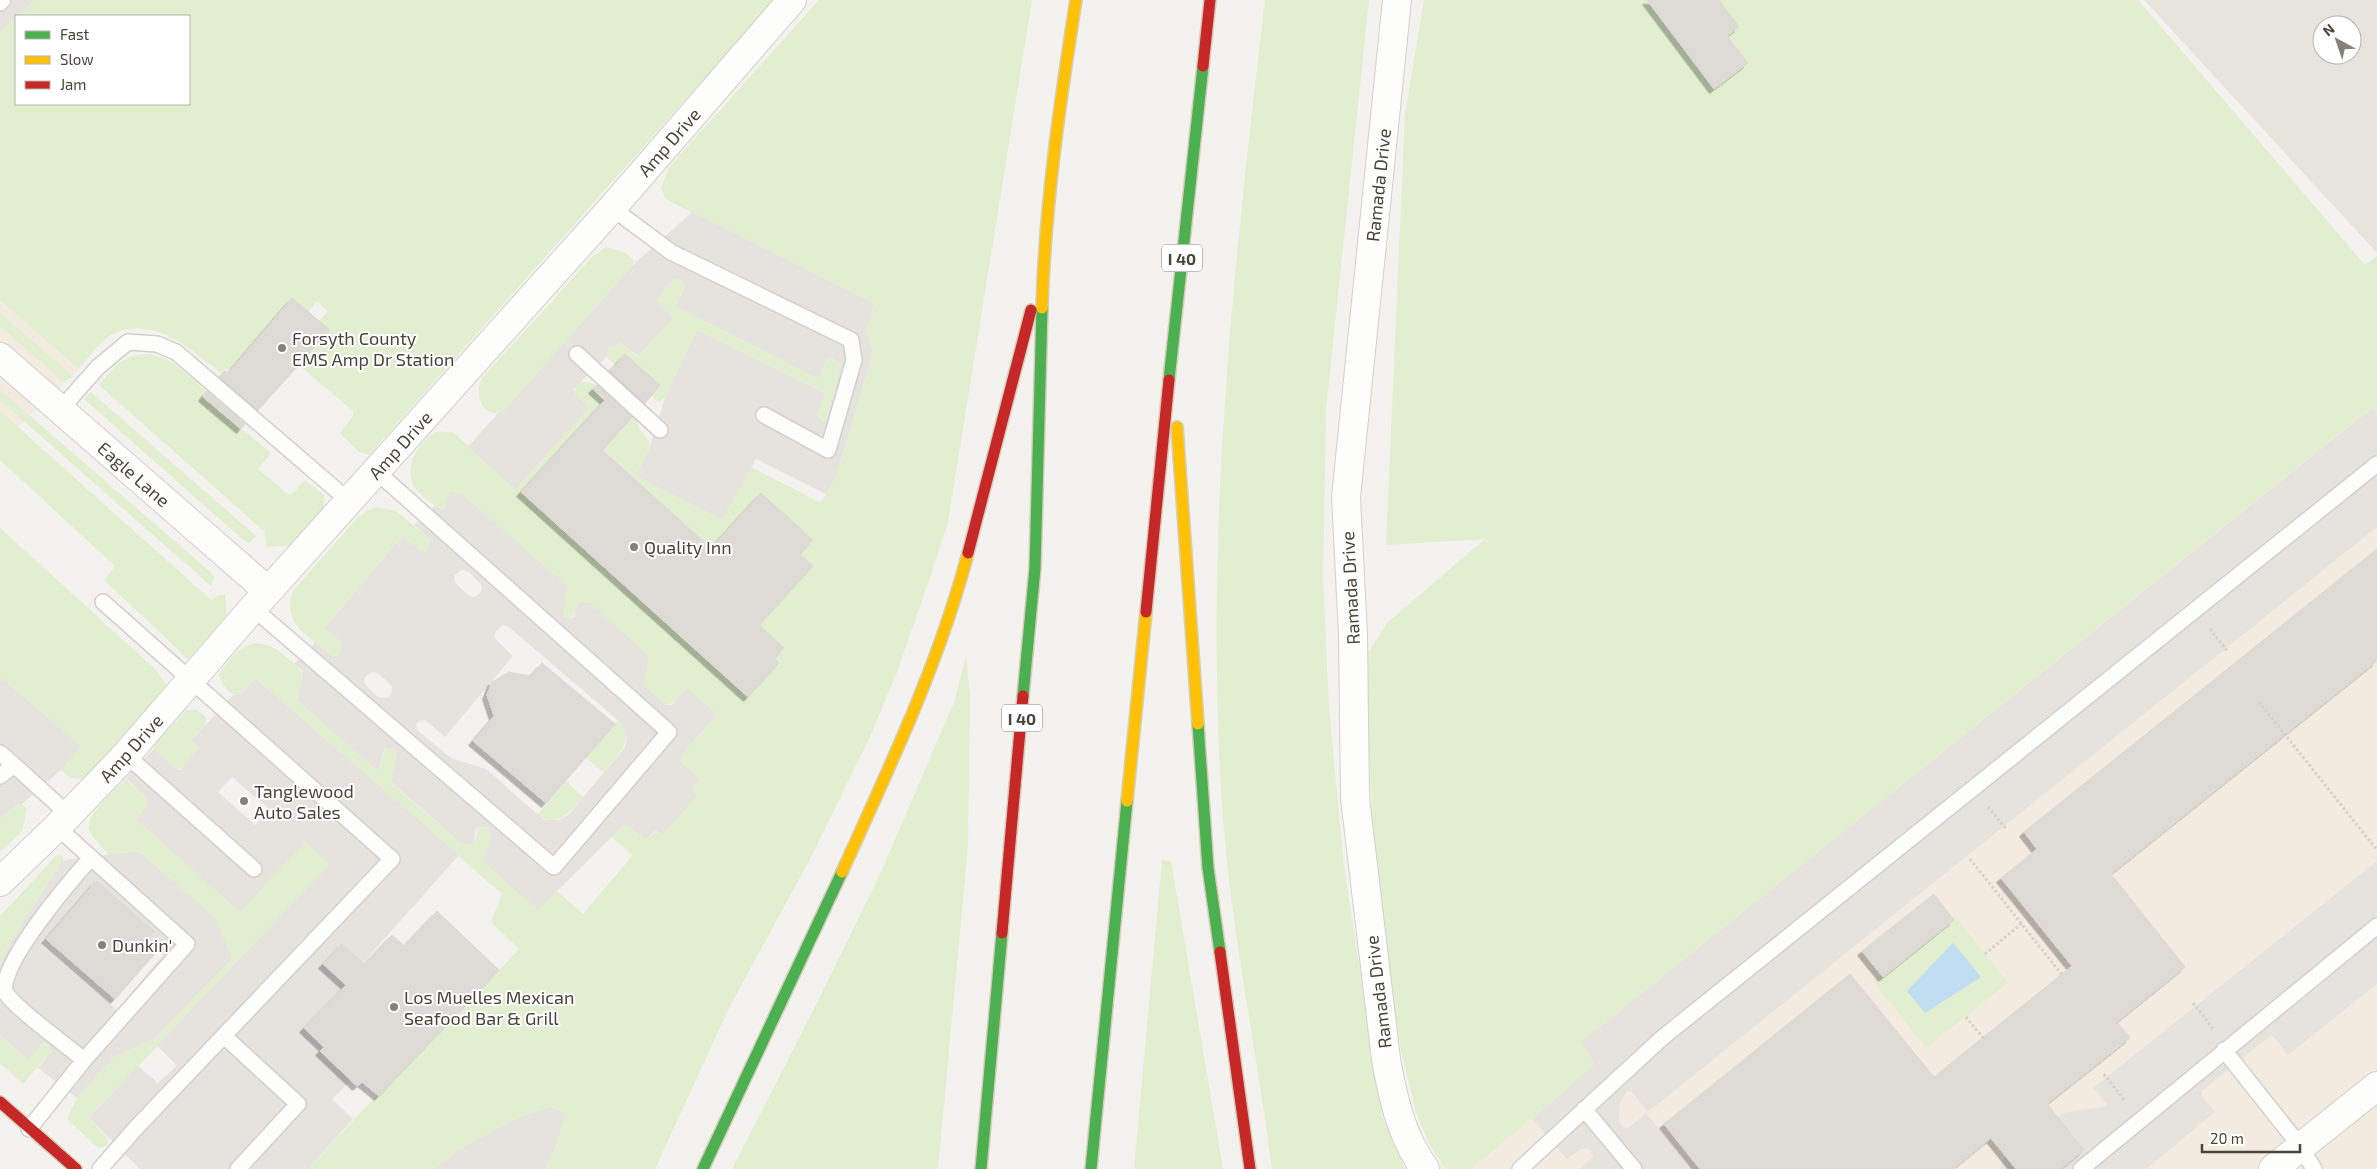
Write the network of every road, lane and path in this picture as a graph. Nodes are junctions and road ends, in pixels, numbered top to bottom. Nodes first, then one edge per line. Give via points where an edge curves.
1 (3, 0) edge
2 (792, 0) edge
3 (1076, 0) edge
4 (1210, 0) edge
5 (1397, 0) edge
6 (0, 3) edge
7 (612, 208) junction
8 (1043, 265) junction
9 (1172, 350) junction
10 (577, 354) dead end
11 (0, 357) edge
12 (60, 410) junction
13 (764, 415) dead end
14 (660, 430) dead end
15 (2377, 464) edge
16 (376, 472) junction
17 (349, 501) junction
18 (260, 599) junction
19 (103, 602) dead end
20 (191, 681) junction
21 (2259, 702) dead end
22 (0, 753) edge
23 (126, 755) junction
24 (14, 765) junction
25 (0, 776) edge
26 (63, 821) junction
27 (2377, 850) edge
28 (91, 858) junction
29 (1970, 859) dead end
30 (254, 868) dead end
31 (0, 882) edge
32 (2021, 924) junction
33 (2377, 926) edge
34 (1984, 954) dead end
35 (2062, 975) dead end
36 (2193, 1003) dead end
37 (1966, 1017) dead end
38 (224, 1036) junction
39 (1983, 1038) dead end
40 (2226, 1049) junction
41 (84, 1060) junction
42 (2104, 1074) dead end
43 (2377, 1086) edge
44 (0, 1102) edge
45 (1584, 1109) junction
46 (2141, 1120) junction
47 (29, 1129) junction
48 (2307, 1158) edge
49 (76, 1169) edge
50 (100, 1169) edge
51 (238, 1169) edge
52 (703, 1169) edge
53 (981, 1169) edge
54 (1091, 1169) edge
55 (1250, 1169) edge
56 (1424, 1169) edge
57 (1520, 1169) edge
58 (1634, 1169) edge
59 (2081, 1169) edge
60 (2273, 1169) edge

1 - 6 lane
2 - 7 street, Amp Drive
3 - 8 main road, I 40 via 1062,90
4 - 9 main road, I 40
5 - 56 street, Ramada Drive via 1346,497 1358,827 1392,1097 1405,1136
7 - 13 lane via 671,252 851,340 854,360 828,450
7 - 16 street, Amp Drive
8 - 52 main road via 960,584 923,691 816,931
8 - 53 main road, I 40 via 1035,568
9 - 54 main road, I 40
9 - 55 main road via 1208,868
10 - 14 lane
11 - 12 street, Eagle Lane
12 - 17 lane via 98,367 128,342 158,344 176,352
12 - 18 street, Eagle Lane
15 - 45 lane via 1662,1038
16 - 17 street, Amp Drive
16 - 18 lane via 669,732 554,867
17 - 18 street, Amp Drive
18 - 20 street, Amp Drive
19 - 20 lane
20 - 23 street, Amp Drive
20 - 38 lane via 392,858
21 - 27 path
22 - 24 lane
23 - 26 street, Amp Drive
23 - 30 lane
24 - 25 lane
24 - 26 lane
26 - 28 lane
26 - 31 street, Amp Drive
28 - 41 lane via 33,919 11,955 2,979 4,991 16,1003
28 - 41 lane via 187,944
29 - 32 path
32 - 34 path
32 - 35 path
33 - 40 lane
36 - 40 path
37 - 39 path
38 - 50 lane
38 - 51 lane via 298,1104
40 - 46 lane
40 - 48 lane
41 - 47 lane
42 - 46 path
43 - 48 street
44 - 47 main road
45 - 57 lane
45 - 58 lane
46 - 59 lane
47 - 49 main road
48 - 60 street

